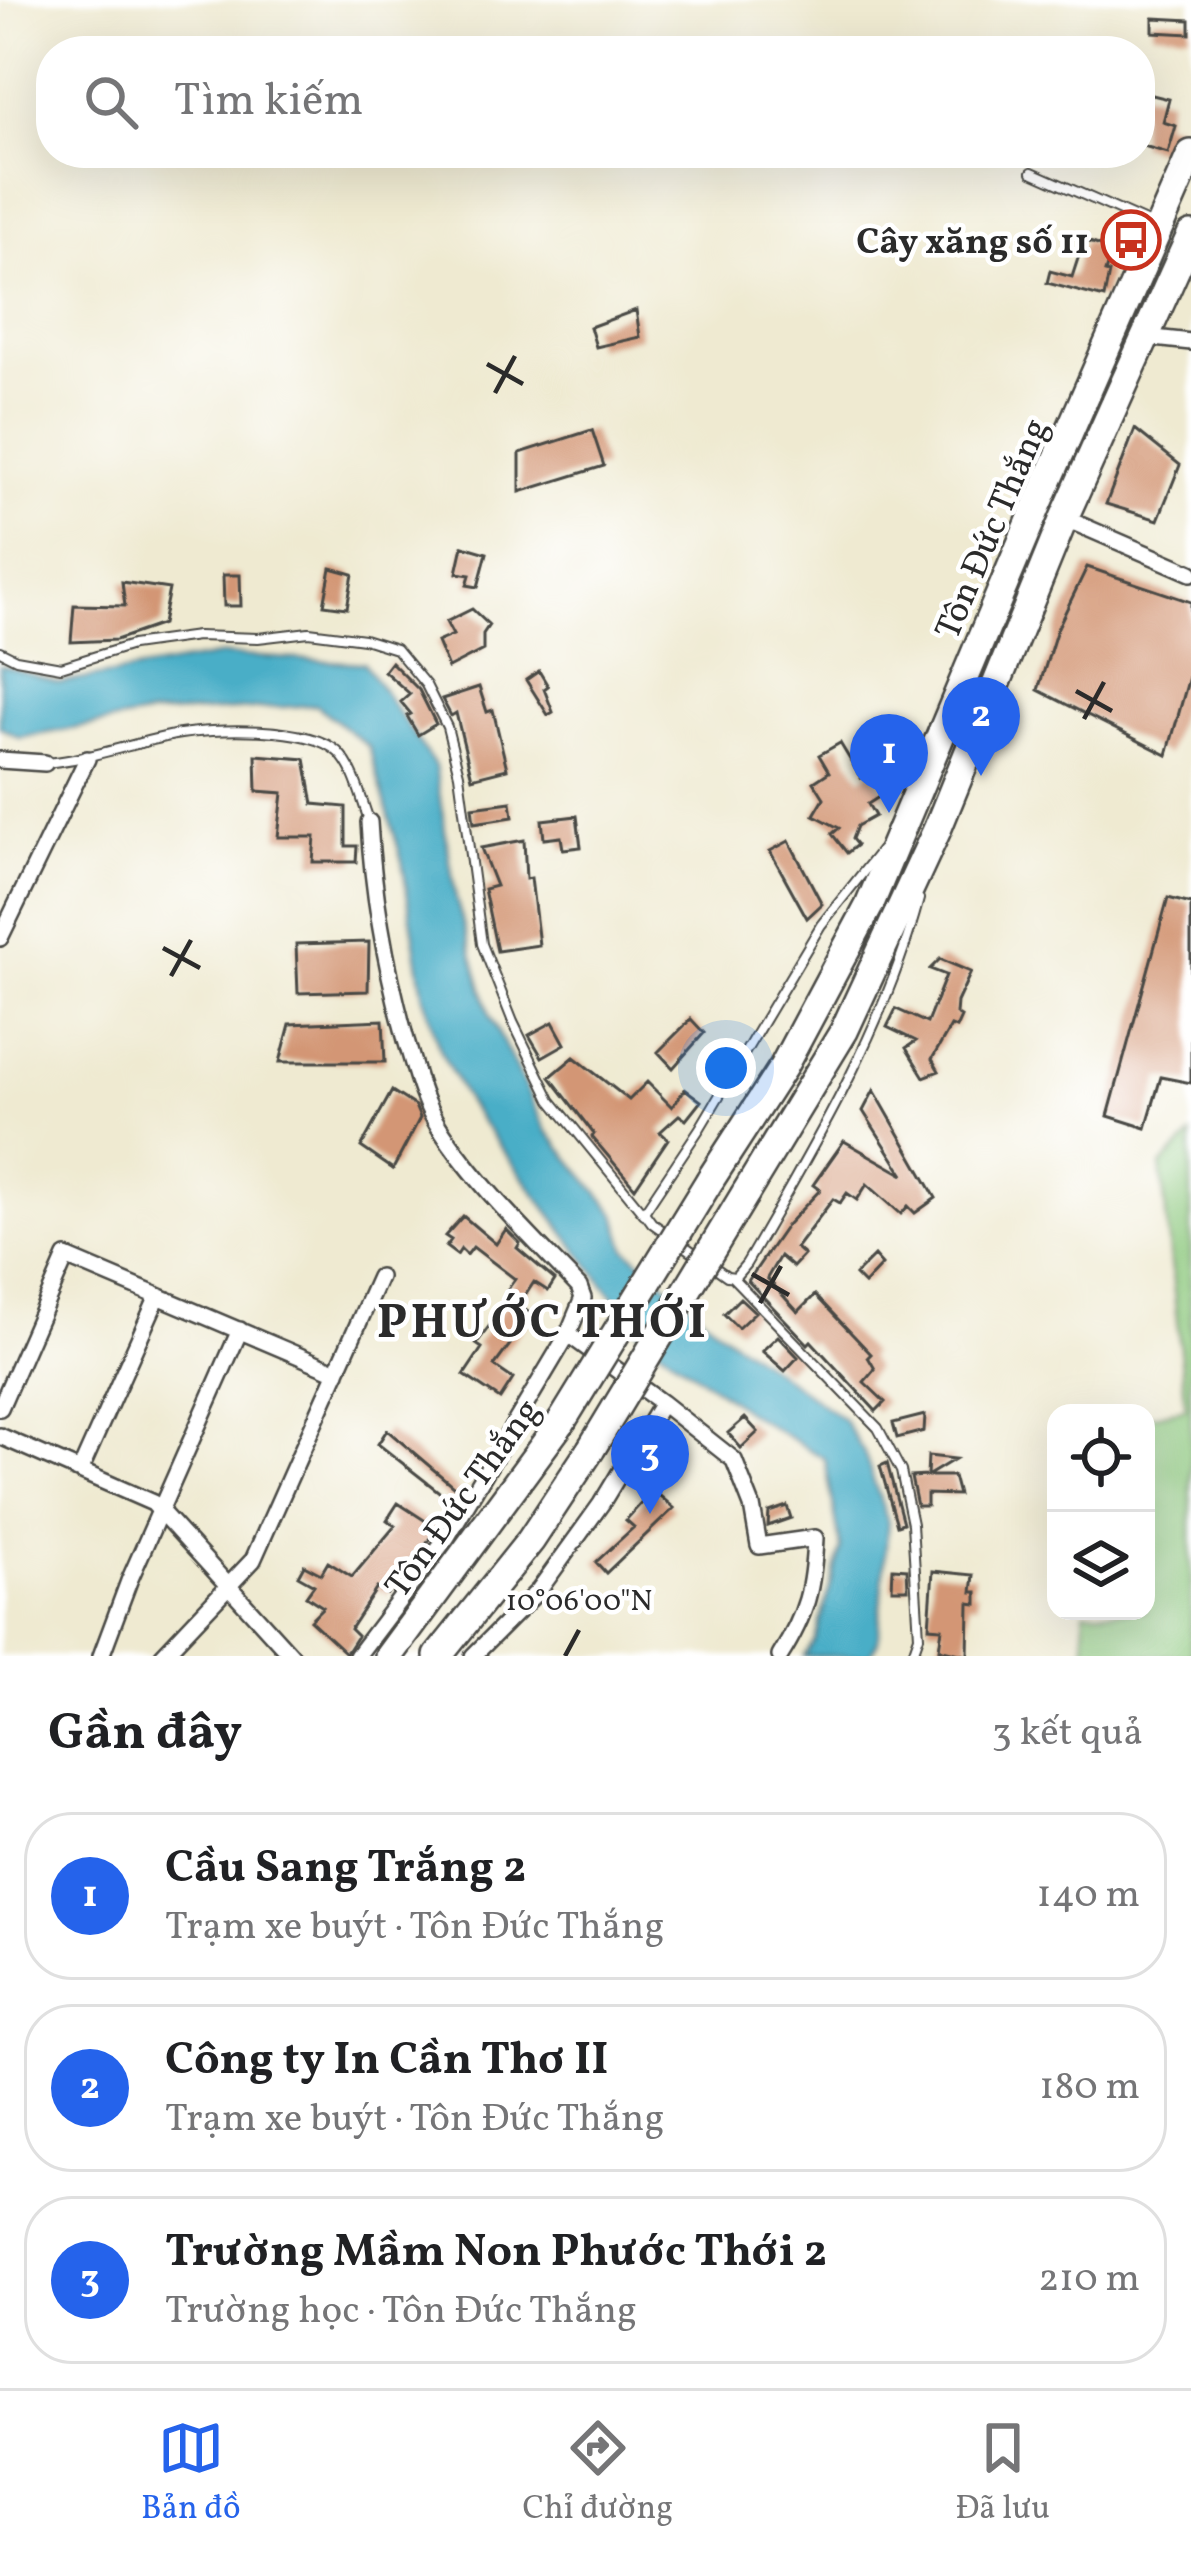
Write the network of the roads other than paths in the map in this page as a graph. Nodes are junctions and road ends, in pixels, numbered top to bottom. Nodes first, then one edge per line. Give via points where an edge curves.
1 (1191, 154) edge
2 (1032, 172) dead end
3 (1159, 228) junction
4 (1191, 235) edge
5 (1145, 338) junction
6 (1191, 342) edge
7 (1037, 506) junction
8 (1064, 518) junction
9 (1191, 573) edge
10 (0, 651) edge
11 (87, 760) junction
12 (7, 761) edge
13 (45, 763) joint
14 (908, 816) junction
15 (369, 821) joint
16 (937, 830) junction
17 (0, 938) edge
18 (644, 1215) junction
19 (379, 1277) dead end
20 (732, 1277) junction
21 (158, 1296) junction
22 (240, 1330) junction
23 (568, 1334) junction
24 (338, 1372) junction
25 (662, 1403) junction
26 (0, 1408) edge
27 (0, 1436) edge
28 (80, 1471) junction
29 (160, 1509) junction
30 (229, 1589) junction
31 (101, 1656) edge
32 (162, 1656) edge
33 (292, 1656) edge
34 (357, 1656) edge
35 (389, 1656) edge
36 (438, 1656) edge
37 (473, 1656) edge
38 (780, 1656) edge
39 (912, 1656) edge

1 - 3 highway, Tôn Đức Thắng
2 - 3 lane
3 - 7 highway, Tôn Đức Thắng
4 - 5 highway, Tôn Đức Thắng
5 - 6 street
5 - 8 highway, Tôn Đức Thắng
7 - 8 highway
7 - 14 highway, Tôn Đức Thắng
8 - 9 street
8 - 16 highway, Tôn Đức Thắng
10 - 18 lane via 61,667 132,645 309,632 396,650 447,727 482,944 513,1022 551,1100
11 - 13 lane
11 - 15 lane via 177,734 298,734 336,751
11 - 17 street
12 - 13 street
14 - 18 lane via 821,925
14 - 35 highway, Tôn Đức Thắng, bridge via 783,1066 562,1421
15 - 23 street via 381,941 420,1087 438,1126 579,1287 582,1307
16 - 20 lane via 902,962 812,1149
16 - 36 highway, Tôn Đức Thắng, bridge via 844,1031 591,1449
18 - 20 lane
19 - 24 street
20 - 39 lane via 878,1427 901,1471 919,1636
21 - 22 street
21 - 26 street via 67,1257
21 - 28 street
22 - 24 street
22 - 29 street
23 - 25 street
23 - 34 street via 447,1537
24 - 30 street via 254,1560
25 - 37 street via 539,1590
25 - 38 street via 734,1460 759,1546 815,1538 814,1584
27 - 28 street
28 - 29 street
29 - 30 street
29 - 31 street
30 - 32 street
30 - 33 street

